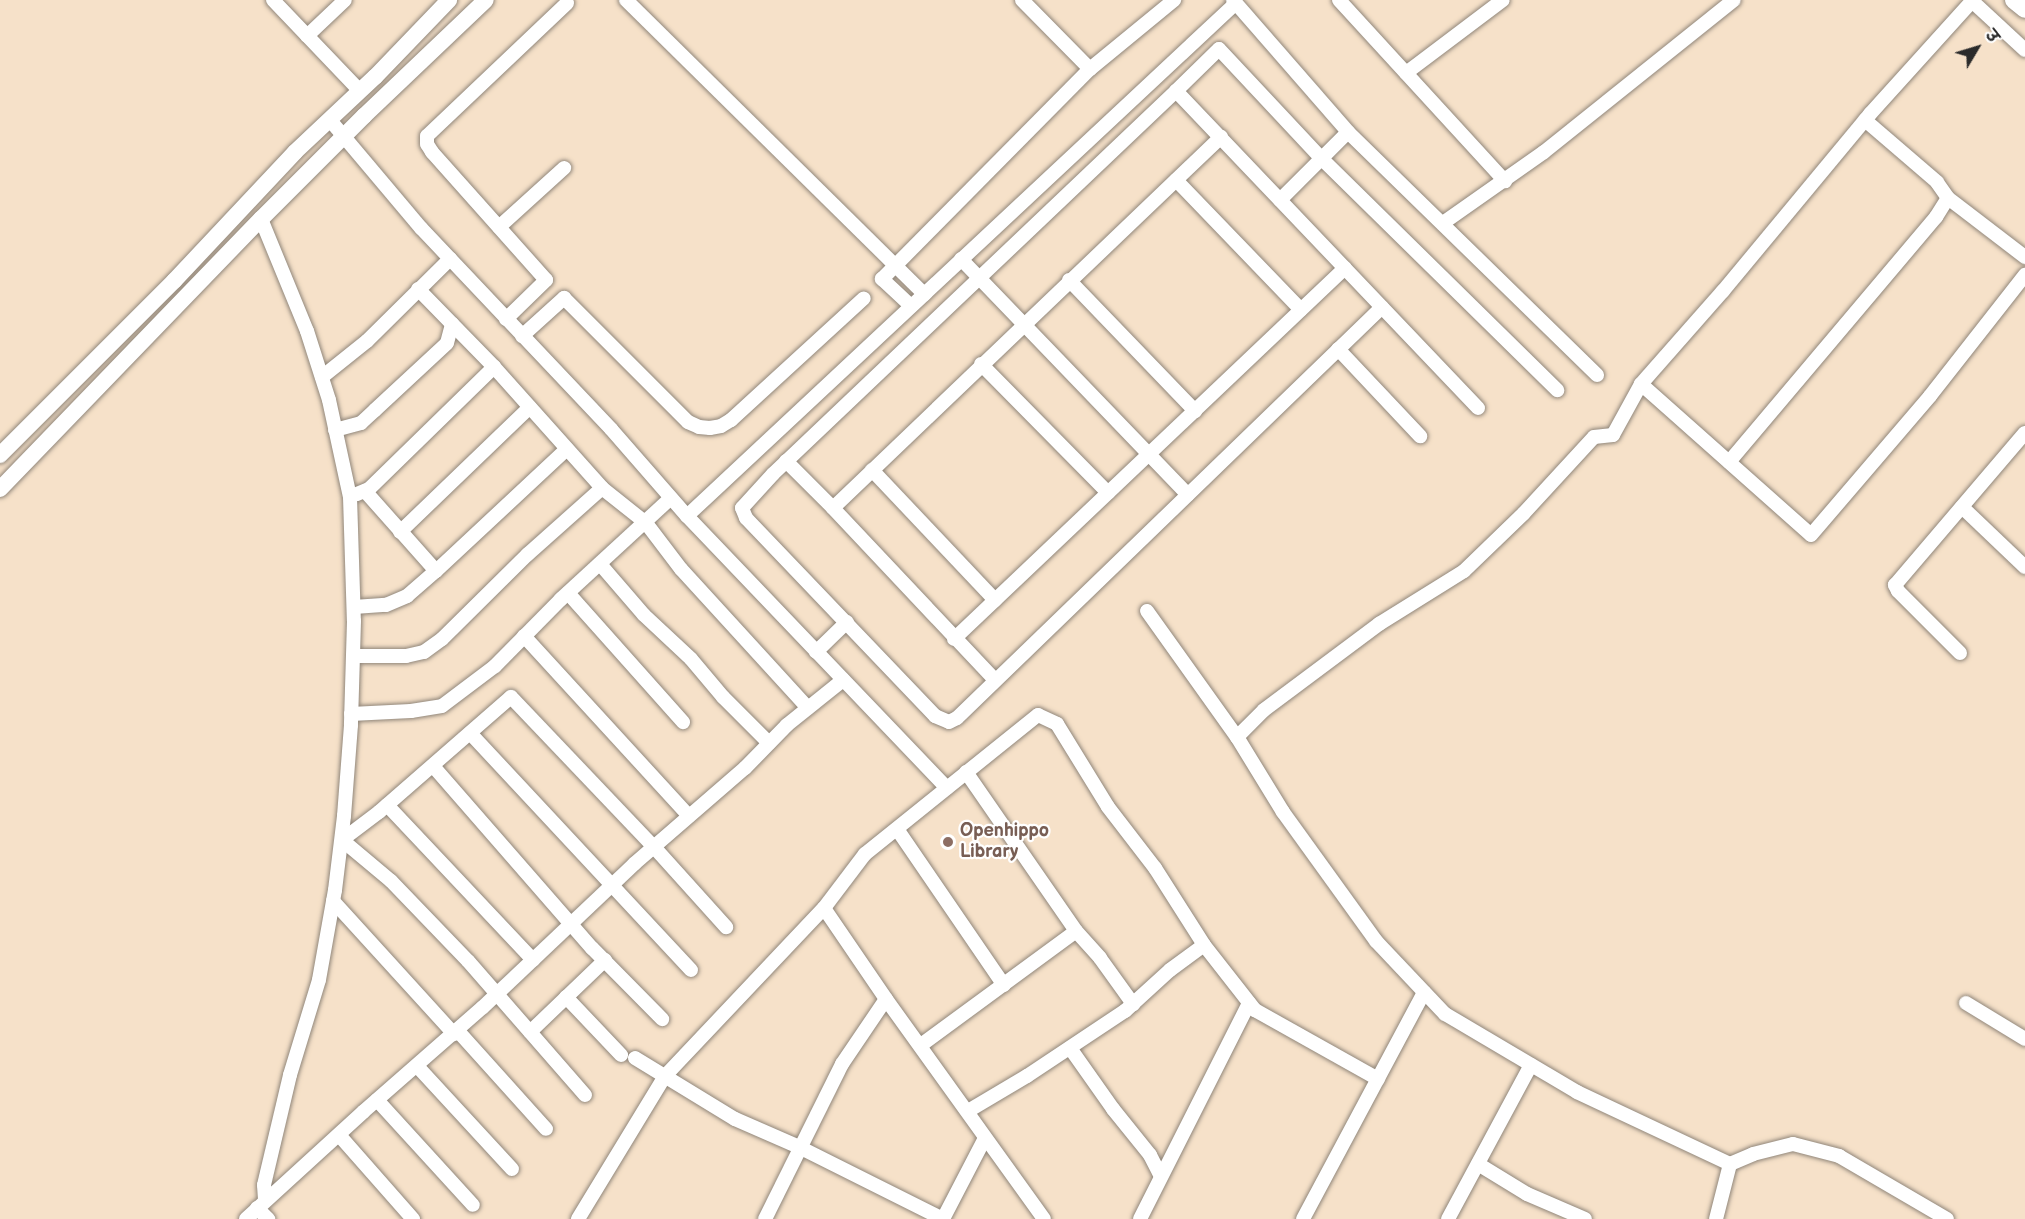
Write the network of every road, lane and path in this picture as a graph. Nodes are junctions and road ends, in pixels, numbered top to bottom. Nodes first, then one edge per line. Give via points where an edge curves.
1 (273, 0) edge
2 (345, 0) edge
3 (449, 0) edge
4 (486, 0) edge
5 (626, 0) edge
6 (1022, 0) edge
7 (1174, 0) edge
8 (1339, 0) edge
9 (1503, 0) edge
10 (1973, 0) edge
11 (2014, 0) edge
12 (1731, 1) edge
13 (1234, 2) edge
14 (567, 3) dead end
15 (2025, 9) edge
16 (307, 36) junction
17 (2025, 50) edge
18 (1090, 69) junction
19 (1406, 73) junction
20 (1176, 90) junction
21 (360, 92) junction
22 (330, 120) junction
23 (1864, 120) junction
24 (1348, 132) junction
25 (345, 135) junction
26 (1221, 137) junction
27 (1322, 159) junction
28 (564, 168) dead end
29 (1176, 180) junction
30 (1505, 181) junction
31 (1948, 198) junction
32 (1280, 200) junction
33 (261, 219) junction
34 (1443, 223) junction
35 (499, 227) junction
36 (2025, 257) edge
37 (450, 259) junction
38 (961, 259) junction
39 (895, 266) junction
40 (1345, 268) junction
41 (2025, 275) edge
42 (979, 276) junction
43 (546, 280) junction
44 (1069, 280) junction
45 (418, 289) junction
46 (924, 294) junction
47 (564, 298) junction
48 (864, 298) dead end
49 (910, 306) junction
50 (1382, 307) junction
51 (1301, 310) junction
52 (506, 319) junction
53 (1023, 323) junction
54 (452, 324) junction
55 (522, 336) junction
56 (1338, 349) junction
57 (981, 364) junction
58 (494, 367) junction
59 (1597, 375) dead end
60 (322, 377) junction
61 (1641, 384) junction
62 (1557, 390) dead end
63 (530, 407) junction
64 (1478, 408) dead end
65 (1195, 411) junction
66 (335, 430) junction
67 (2025, 433) edge
68 (1420, 436) dead end
69 (567, 449) junction
70 (1149, 454) junction
71 (0, 455) edge
72 (786, 462) junction
73 (1729, 462) junction
74 (872, 470) junction
75 (602, 488) junction
76 (0, 489) edge
77 (365, 491) junction
78 (1108, 493) junction
79 (1188, 495) junction
80 (350, 497) junction
81 (671, 498) junction
82 (1962, 507) junction
83 (832, 508) junction
84 (687, 516) junction
85 (646, 523) junction
86 (400, 532) junction
87 (600, 564) junction
88 (2025, 567) edge
89 (436, 571) junction
90 (568, 593) junction
91 (995, 600) junction
92 (354, 607) junction
93 (1147, 611) dead end
94 (847, 622) junction
95 (524, 636) junction
96 (954, 639) junction
97 (816, 652) junction
98 (1960, 653) dead end
99 (353, 656) junction
100 (843, 680) junction
101 (995, 680) junction
102 (808, 708) junction
103 (351, 714) junction
104 (683, 722) dead end
105 (470, 734) junction
106 (1238, 737) junction
107 (769, 743) junction
108 (433, 766) junction
109 (966, 772) junction
110 (946, 789) junction
111 (387, 805) junction
112 (689, 816) junction
113 (897, 829) junction
114 (342, 840) junction
115 (654, 847) junction
116 (612, 885) junction
117 (333, 901) junction
118 (824, 908) junction
119 (571, 924) junction
120 (726, 927) dead end
121 (1076, 931) junction
122 (1204, 945) junction
123 (533, 960) junction
124 (605, 960) junction
125 (691, 970) dead end
126 (1004, 985) junction
127 (1424, 992) junction
128 (496, 995) junction
129 (566, 997) junction
130 (886, 999) junction
131 (1249, 1003) junction
132 (1966, 1003) dead end
133 (1133, 1004) junction
134 (662, 1018) dead end
135 (455, 1032) junction
136 (530, 1032) junction
137 (2025, 1038) edge
138 (921, 1045) junction
139 (1070, 1048) junction
140 (621, 1055) dead end
141 (635, 1058) dead end
142 (1531, 1065) junction
143 (417, 1066) junction
144 (665, 1076) junction
145 (1377, 1079) junction
146 (585, 1095) dead end
147 (377, 1100) junction
148 (968, 1111) junction
149 (546, 1129) dead end
150 (339, 1135) junction
151 (985, 1138) junction
152 (799, 1147) junction
153 (1478, 1164) junction
154 (1730, 1164) junction
155 (512, 1169) dead end
156 (1160, 1176) junction
157 (261, 1204) junction
158 (473, 1205) dead end
159 (246, 1219) edge
160 (268, 1219) edge
161 (413, 1219) edge
162 (578, 1219) edge
163 (765, 1219) edge
164 (943, 1219) edge
165 (1044, 1219) edge
166 (1140, 1219) edge
167 (1303, 1219) edge
168 (1448, 1219) edge
169 (1585, 1219) edge
170 (1716, 1219) edge
171 (1947, 1219) edge

1 - 16 street
2 - 16 street
3 - 21 street
4 - 25 street
5 - 39 street
6 - 18 street
7 - 18 street
8 - 19 street
9 - 19 street
10 - 17 street
10 - 23 street
11 - 15 main road
12 - 30 street
13 - 24 street
13 - 38 street
14 - 35 street via 428,136 432,152
16 - 21 street
18 - 39 street
19 - 30 street
20 - 26 street
20 - 27 street via 1219,49
20 - 42 street
21 - 22 street
22 - 25 street
22 - 71 street
23 - 31 street via 1937,182
23 - 61 street
24 - 27 street
24 - 34 street
25 - 33 street
25 - 37 street
26 - 29 street
26 - 32 street
27 - 32 street
27 - 62 street
28 - 35 street
29 - 44 street
29 - 51 street
30 - 34 street
31 - 36 street
31 - 73 street via 1929,226
32 - 40 street
33 - 60 street
33 - 76 street
34 - 59 street
35 - 43 street
37 - 45 street
37 - 52 street
38 - 42 street
38 - 46 street
39 - 46 street
39 - 49 street via 882,279
40 - 50 street
40 - 51 street
41 - 73 street via 1930,396 1811,535
42 - 53 street
42 - 72 street
43 - 47 street
43 - 52 street
44 - 53 street
44 - 65 street
45 - 54 street
45 - 60 street via 367,340
46 - 49 street
47 - 48 street via 688,422 710,428 730,420
47 - 55 street
49 - 84 street
50 - 56 street
50 - 64 street
51 - 65 street
52 - 55 street
53 - 57 street
53 - 70 street
54 - 58 street
54 - 66 street via 447,343 361,423
55 - 81 street
56 - 68 street
56 - 79 street
57 - 74 street
57 - 78 street
58 - 63 street
58 - 77 street
60 - 66 street
61 - 73 street
61 - 106 street via 1613,435 1594,437 1464,571 1379,624 1263,710
63 - 69 street
63 - 86 street
65 - 70 street
66 - 80 street
67 - 82 street
69 - 75 street
69 - 89 street
70 - 78 street
70 - 79 street
72 - 83 street
72 - 94 street via 742,508 746,518
74 - 83 street
74 - 91 street
75 - 85 street
75 - 99 street via 442,639 423,652 406,656
77 - 80 street
77 - 86 street
78 - 91 street
79 - 101 street
80 - 92 street
81 - 84 street
81 - 85 street
82 - 88 street
82 - 98 street via 1895,585
83 - 96 street
84 - 97 street
85 - 87 street
85 - 102 street via 681,569
86 - 89 street
87 - 90 street
87 - 107 street via 644,615
89 - 92 street via 407,596 386,605
90 - 95 street
90 - 104 street
91 - 96 street
92 - 99 street
93 - 106 street
94 - 97 street
94 - 101 street via 935,716 949,722
95 - 103 street via 495,666 442,706
95 - 112 street
96 - 101 street
97 - 100 street
99 - 103 street
100 - 102 street
100 - 110 street
102 - 107 street
103 - 114 street
105 - 108 street
105 - 115 street via 511,697
105 - 116 street
106 - 127 street via 1283,812 1376,941
107 - 112 street
108 - 111 street
108 - 119 street
109 - 110 street
109 - 121 street
109 - 122 street via 1038,715 1058,724 1108,807 1155,868
110 - 113 street
111 - 114 street
111 - 123 street
112 - 115 street
113 - 118 street via 865,854
113 - 126 street
114 - 117 street
114 - 128 street via 391,881 468,960
115 - 116 street
115 - 120 street
116 - 119 street
116 - 125 street
117 - 135 street
117 - 157 street via 319,980 290,1075
118 - 130 street
118 - 144 street
119 - 123 street
119 - 124 street
121 - 126 street
121 - 133 street
122 - 131 street
122 - 133 street
123 - 128 street
124 - 129 street
124 - 134 street
126 - 138 street
127 - 142 street via 1446,1014
127 - 145 street
128 - 135 street
128 - 136 street
129 - 136 street
129 - 140 street
130 - 138 street
130 - 152 street via 842,1064
131 - 145 street via 1277,1024
131 - 156 street
132 - 137 street
133 - 139 street
135 - 143 street
135 - 149 street
136 - 146 street
138 - 148 street
139 - 148 street
139 - 156 street via 1150,1155
141 - 144 street
142 - 153 street
142 - 154 street via 1577,1092
143 - 147 street
143 - 155 street
144 - 152 street via 735,1119
144 - 162 street
145 - 167 street
147 - 150 street
147 - 158 street
148 - 151 street
150 - 157 street
150 - 161 street
151 - 164 street
151 - 165 street
152 - 163 street
152 - 164 street
153 - 168 street
153 - 169 street via 1527,1194
154 - 170 street
154 - 171 street via 1793,1143 1839,1156
156 - 166 street
157 - 159 street
157 - 160 street

